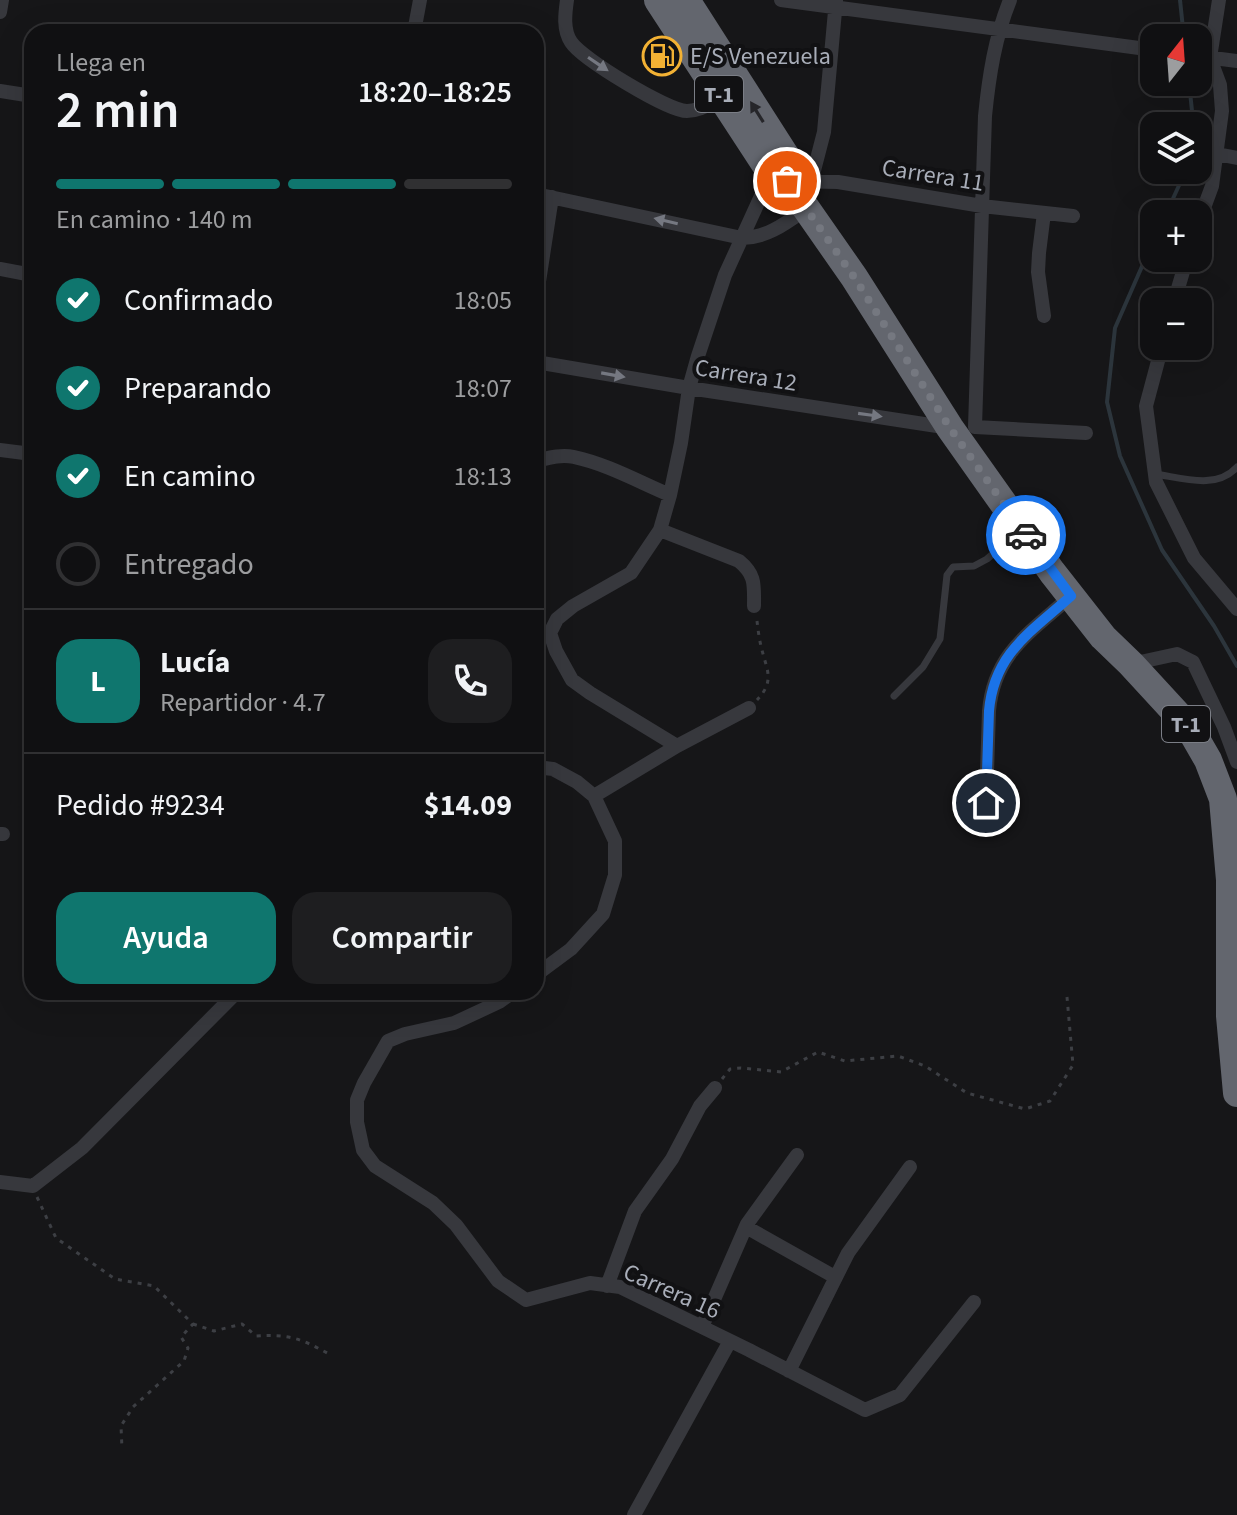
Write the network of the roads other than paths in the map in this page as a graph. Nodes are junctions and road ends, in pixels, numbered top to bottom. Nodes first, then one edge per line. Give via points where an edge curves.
1 (2, 0) edge
2 (420, 0) edge
3 (567, 0) edge
4 (658, 0) edge
5 (686, 0) edge
6 (781, 0) edge
7 (1010, 0) edge
8 (1219, 0) edge
9 (836, 4) edge
10 (0, 12) edge
11 (416, 24) edge
12 (1212, 27) edge
13 (1000, 30) junction
14 (1140, 48) edge
15 (1212, 58) edge
16 (1237, 61) edge
17 (1212, 71) edge
18 (0, 91) edge
19 (24, 95) edge
20 (722, 98) junction
21 (1217, 154) junction
22 (1237, 158) edge
23 (789, 178) junction
24 (544, 196) edge
25 (552, 197) junction
26 (1207, 200) edge
27 (982, 206) junction
28 (806, 209) junction
29 (1044, 213) junction
30 (1073, 216) dead end
31 (742, 238) junction
32 (544, 249) edge
33 (0, 269) edge
34 (24, 274) edge
35 (1044, 316) dead end
36 (1158, 360) edge
37 (544, 363) edge
38 (689, 388) junction
39 (961, 431) junction
40 (1086, 433) dead end
41 (0, 450) edge
42 (24, 453) edge
43 (544, 459) edge
44 (1237, 467) edge
45 (1155, 474) junction
46 (670, 495) junction
47 (1021, 528) junction
48 (660, 530) junction
49 (1071, 596) junction
50 (754, 606) road end
51 (1237, 609) edge
52 (1131, 664) junction
53 (894, 696) dead end
54 (749, 708) road end
55 (677, 746) junction
56 (1237, 762) edge
57 (544, 768) edge
58 (594, 796) junction
59 (986, 803) dead end
60 (544, 969) edge
61 (229, 1000) edge
62 (502, 1000) edge
63 (715, 1088) road end
64 (1237, 1093) edge
65 (797, 1155) dead end
66 (910, 1167) dead end
67 (0, 1182) edge
68 (746, 1227) junction
69 (835, 1277) junction
70 (607, 1286) junction
71 (974, 1302) dead end
72 (702, 1327) junction
73 (730, 1341) junction
74 (789, 1371) junction
75 (634, 1515) edge

1 - 10 street
2 - 11 street
3 -> 20 street via 565,30 572,44 623,81 684,111
4 - 20 highway, T-1
23 -> 5 highway, T-1 via 787,158
6 - 9 street
7 - 13 street
8 - 12 street
9 - 13 street
9 - 23 street via 824,132
13 - 14 street
13 - 27 street via 989,74
15 - 16 street
17 - 21 street via 1220,85 1222,111
18 - 19 street
20 - 23 highway, T-1
21 - 22 street
21 - 26 street
23 - 27 street, Carrera 11
23 - 28 highway, T-1
23 - 31 street via 767,183
24 - 25 street
31 -> 25 street
25 - 32 street
27 - 29 street, Carrera 11
27 - 39 street
28 - 31 street via 769,233
28 - 39 highway, T-1
29 - 30 street, Carrera 11
29 - 35 street via 1038,272
31 - 38 street
33 - 34 street
36 - 45 street via 1146,406
37 -> 38 street, Carrera 12
38 -> 39 street, Carrera 12
38 - 46 street
39 - 40 street, Carrera 12
39 - 47 highway, T-1
41 - 42 street
43 - 46 street via 572,456
44 - 45 lane via 1211,482
45 - 51 street via 1194,558
46 - 48 street
47 - 49 highway, T-1
47 - 53 lane via 987,559 953,567 947,575 940,639 923,667
48 - 50 street via 739,561 753,578
48 - 55 street via 631,573 573,606 550,633 572,680
49 - 52 highway, T-1
49 - 59 street via 1008,654 997,675 990,699
52 - 56 street via 1177,654 1193,662
52 - 64 highway, T-1 via 1189,727 1223,799
54 - 55 street
55 - 58 street
57 - 58 street
58 - 60 street via 615,841 615,875 603,914
61 - 67 street via 82,1148 33,1186
62 - 70 street, Carrera 16 via 454,1023 388,1041 357,1100 363,1150 375,1166 433,1203 498,1281 526,1300 590,1283
63 - 70 street via 635,1211
65 - 68 street
66 - 69 street
68 - 69 street
68 - 72 street
69 - 74 street
70 - 72 street, Carrera 16 via 620,1287
71 - 74 street, Carrera 16 via 900,1395 865,1410
72 - 73 street, Carrera 16
73 - 74 street, Carrera 16
73 - 75 street

